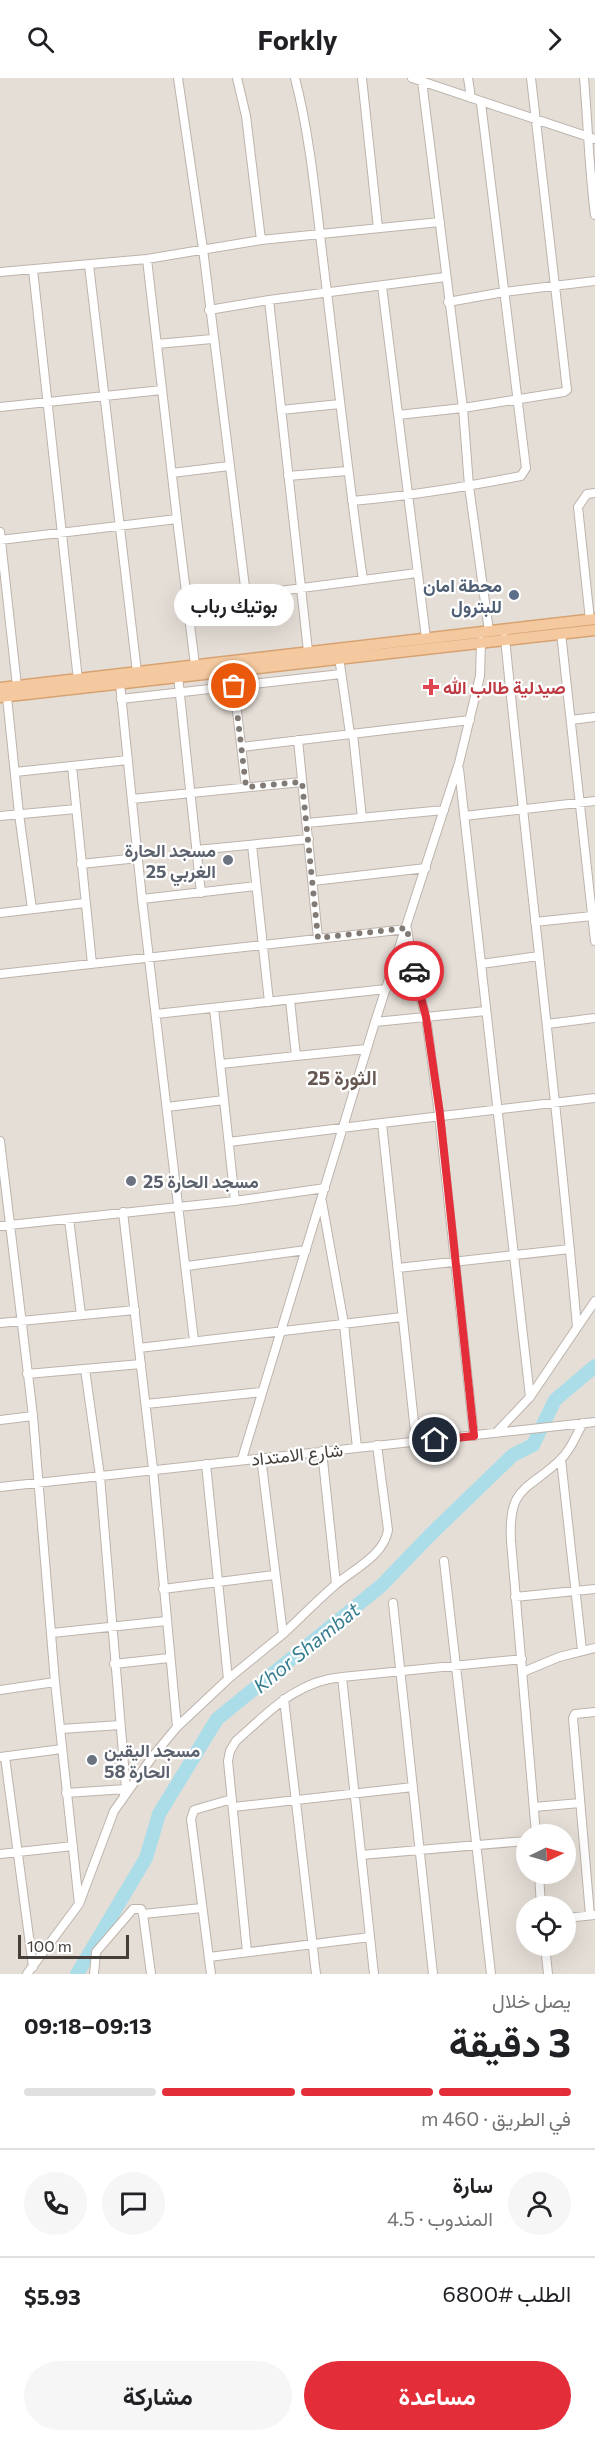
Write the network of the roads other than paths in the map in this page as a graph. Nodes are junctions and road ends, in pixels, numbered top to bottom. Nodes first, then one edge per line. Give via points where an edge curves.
1 (178, 78) edge
2 (237, 78) edge
3 (296, 78) edge
4 (362, 78) edge
5 (412, 78) edge
6 (468, 78) edge
7 (531, 78) edge
8 (584, 78) edge
9 (422, 81) junction
10 (471, 98) junction
11 (481, 103) junction
12 (536, 120) junction
13 (592, 138) edge
14 (595, 215) edge
15 (440, 222) junction
16 (378, 228) junction
17 (320, 234) junction
18 (261, 240) junction
19 (203, 249) junction
20 (147, 259) junction
21 (89, 265) junction
22 (33, 270) junction
23 (0, 272) edge
24 (446, 277) junction
25 (595, 281) edge
26 (382, 285) junction
27 (554, 286) junction
28 (504, 292) junction
29 (327, 294) junction
30 (269, 300) junction
31 (448, 302) junction
32 (209, 310) junction
33 (212, 339) junction
34 (157, 344) junction
35 (162, 390) junction
36 (104, 397) junction
37 (516, 400) junction
38 (48, 403) junction
39 (340, 404) junction
40 (0, 407) edge
41 (463, 408) junction
42 (281, 410) junction
43 (398, 415) junction
44 (229, 466) junction
45 (347, 471) junction
46 (172, 473) junction
47 (288, 476) junction
48 (469, 486) junction
49 (595, 493) edge
50 (408, 496) junction
51 (352, 501) junction
52 (177, 519) junction
53 (121, 526) junction
54 (0, 532) edge
55 (61, 533) junction
56 (0, 540) edge
57 (417, 573) junction
58 (363, 580) junction
59 (300, 589) junction
60 (246, 595) junction
61 (187, 603) junction
62 (593, 623) edge
63 (489, 631) junction
64 (561, 633) junction
65 (426, 638) junction
66 (505, 638) junction
67 (480, 641) junction
68 (308, 651) junction
69 (339, 657) junction
70 (195, 665) junction
71 (137, 672) junction
72 (341, 674) junction
73 (178, 676) junction
74 (78, 680) junction
75 (120, 684) junction
76 (17, 686) junction
77 (234, 686) junction
78 (180, 692) junction
79 (2, 694) edge
80 (122, 699) junction
81 (595, 717) edge
82 (470, 720) junction
83 (571, 720) junction
84 (351, 734) junction
85 (298, 740) junction
86 (242, 747) junction
87 (128, 760) junction
88 (459, 763) junction
89 (72, 766) junction
90 (15, 772) junction
91 (302, 782) junction
92 (246, 787) junction
93 (190, 793) junction
94 (132, 799) junction
95 (595, 801) edge
96 (580, 803) junction
97 (76, 808) junction
98 (444, 810) junction
99 (522, 810) junction
100 (19, 814) junction
101 (0, 816) edge
102 (464, 816) junction
103 (362, 818) junction
104 (307, 823) junction
105 (309, 839) junction
106 (252, 845) junction
107 (196, 850) junction
108 (138, 858) junction
109 (81, 864) junction
110 (426, 868) junction
111 (313, 881) junction
112 (256, 886) junction
113 (201, 892) junction
114 (142, 899) junction
115 (85, 903) junction
116 (32, 909) junction
117 (0, 913) edge
118 (592, 916) junction
119 (535, 922) junction
120 (407, 928) junction
121 (318, 938) junction
122 (595, 941) edge
123 (263, 944) junction
124 (539, 956) junction
125 (148, 957) junction
126 (92, 964) junction
127 (481, 964) junction
128 (0, 974) edge
129 (387, 989) junction
130 (290, 1000) junction
131 (268, 1002) junction
132 (214, 1008) junction
133 (486, 1011) junction
134 (156, 1014) junction
135 (426, 1017) junction
136 (595, 1018) edge
137 (375, 1022) junction
138 (547, 1024) junction
139 (366, 1049) junction
140 (296, 1056) junction
141 (220, 1064) junction
142 (595, 1098) edge
143 (224, 1100) junction
144 (555, 1101) junction
145 (167, 1107) junction
146 (498, 1107) junction
147 (440, 1114) junction
148 (382, 1123) junction
149 (343, 1128) junction
150 (0, 1141) edge
151 (229, 1142) junction
152 (1, 1165) edge
153 (325, 1188) junction
154 (236, 1201) junction
155 (322, 1202) junction
156 (179, 1205) junction
157 (123, 1212) junction
158 (69, 1219) junction
159 (10, 1225) junction
160 (0, 1226) edge
161 (570, 1249) junction
162 (306, 1250) junction
163 (512, 1255) junction
164 (456, 1260) junction
165 (187, 1266) junction
166 (398, 1268) junction
167 (595, 1301) edge
168 (135, 1310) junction
169 (81, 1315) junction
170 (402, 1317) junction
171 (22, 1321) junction
172 (0, 1323) edge
173 (344, 1324) junction
174 (577, 1327) junction
175 (282, 1332) junction
176 (194, 1341) junction
177 (139, 1348) junction
178 (141, 1364) junction
179 (85, 1369) junction
180 (27, 1374) junction
181 (262, 1392) junction
182 (530, 1397) junction
183 (146, 1404) junction
184 (33, 1416) junction
185 (0, 1420) edge
186 (595, 1422) edge
187 (579, 1424) junction
188 (497, 1433) junction
189 (474, 1436) junction
190 (416, 1442) junction
191 (377, 1446) junction
192 (357, 1448) junction
193 (322, 1451) junction
194 (261, 1457) junction
195 (561, 1459) junction
196 (242, 1460) junction
197 (206, 1464) junction
198 (153, 1469) junction
199 (100, 1476) junction
200 (38, 1483) junction
201 (0, 1487) edge
202 (444, 1562) dead end
203 (274, 1575) junction
204 (219, 1583) junction
205 (336, 1584) junction
206 (163, 1589) junction
207 (595, 1589) edge
208 (577, 1591) junction
209 (515, 1597) junction
210 (393, 1603) dead end
211 (166, 1621) junction
212 (111, 1626) junction
213 (52, 1633) junction
214 (283, 1634) junction
215 (595, 1648) edge
216 (582, 1650) junction
217 (169, 1658) junction
218 (522, 1659) junction
219 (114, 1664) junction
220 (454, 1665) junction
221 (399, 1671) junction
222 (523, 1672) junction
223 (342, 1677) junction
224 (228, 1679) junction
225 (55, 1682) junction
226 (0, 1690) edge
227 (284, 1699) junction
228 (595, 1712) edge
229 (120, 1725) junction
230 (177, 1727) junction
231 (61, 1730) junction
232 (62, 1749) junction
233 (3, 1757) edge
234 (413, 1787) junction
235 (125, 1792) junction
236 (66, 1793) junction
237 (355, 1793) junction
238 (297, 1799) junction
239 (232, 1803) junction
240 (580, 1803) junction
241 (534, 1807) junction
242 (535, 1824) edge
243 (516, 1842) edge
244 (477, 1845) junction
245 (73, 1846) junction
246 (420, 1850) junction
247 (16, 1852) junction
248 (0, 1854) edge
249 (362, 1855) junction
250 (79, 1904) junction
251 (202, 1908) junction
252 (143, 1914) junction
253 (593, 1915) edge
254 (576, 1917) edge
255 (370, 1937) junction
256 (312, 1944) junction
257 (247, 1952) junction
258 (546, 1956) edge
259 (209, 1957) junction
260 (30, 1970) edge
261 (94, 1974) edge
262 (151, 1974) edge
263 (211, 1974) edge
264 (315, 1974) edge
265 (374, 1974) edge
266 (433, 1974) edge
267 (491, 1974) edge
268 (548, 1974) edge

1 - 19 street
2 - 18 street via 246,116
3 - 17 street
4 - 16 street
5 - 9 street
6 - 10 street
7 - 12 street
8 - 13 street
9 - 10 street
9 - 15 street
10 - 11 street
11 - 12 street
11 - 28 street
12 - 13 street
12 - 27 street
13 - 14 street via 588,157
15 - 16 street
15 - 24 street
16 - 17 street
17 - 18 street
17 - 29 street
18 - 19 street
19 - 20 street
19 - 32 street
20 - 21 street
20 - 34 street
21 - 22 street
21 - 36 street
22 - 23 street
22 - 38 street
24 - 26 street
24 - 31 street
25 - 27 street
26 - 29 street
26 - 43 street
27 - 28 street
27 - 37 street via 567,390
28 - 31 street
28 - 37 street
29 - 30 street
29 - 39 street
30 - 32 street
30 - 42 street
31 - 41 street
32 - 33 street
33 - 34 street
33 - 44 street
34 - 35 street
35 - 36 street
35 - 46 street
36 - 38 street
36 - 53 street
37 - 41 street
37 - 48 street via 524,473
38 - 40 street
38 - 55 street
39 - 42 street
39 - 45 street
41 - 43 street
41 - 48 street
42 - 47 street
43 - 50 street
44 - 46 street
44 - 60 street
45 - 47 street
45 - 51 street
46 - 52 street
47 - 59 street
48 - 50 street
48 - 63 street
49 - 62 street via 587,494 578,507
50 - 51 street
50 - 57 street
51 - 58 street
52 - 53 street
52 - 61 street
53 - 55 street
53 - 71 street
54 - 56 street
55 - 56 street
55 - 74 street
56 - 76 street
57 - 58 street
57 - 65 street
58 - 59 street
59 - 60 street
59 - 68 street
60 - 61 street
61 - 70 street
62 - 63 main road
62 - 64 main road
63 - 65 main road
64 - 66 main road
64 - 83 street
65 - 68 main road
66 - 67 main road
66 - 99 street
67 - 69 main road
67 - 82 street via 480,676
68 - 70 main road
69 - 72 street
69 - 73 main road
70 - 71 main road
71 - 74 main road
72 - 77 street
72 - 84 street
73 - 75 main road
73 - 78 street
74 - 76 main road
75 - 79 main road
75 - 80 street
76 - 79 main road
77 - 78 street
77 - 86 street
78 - 80 street
78 - 93 street
79 - 90 street
80 - 87 street
81 - 83 street
82 - 84 street
82 - 88 street
83 - 96 street
84 - 85 street
84 - 103 street
85 - 86 street
85 - 91 street
86 - 92 street
87 - 89 street
87 - 94 street
88 - 98 street
88 - 102 street
89 - 90 street
89 - 97 street
90 - 100 street
91 - 92 street
91 - 104 street
92 - 93 street
93 - 94 street
93 - 107 street
94 - 108 street
95 - 96 street
96 - 99 street
96 - 118 street
97 - 100 street
97 - 109 street
98 - 103 street
98 - 110 street
99 - 102 street
99 - 119 street
100 - 101 street
100 - 116 street
102 - 127 street
103 - 104 street
104 - 105 street
105 - 106 street
105 - 111 street
106 - 107 street
106 - 112 street
107 - 113 street
108 - 109 street
108 - 114 street
109 - 115 street
110 - 111 street
110 - 120 street
111 - 121 street
112 - 113 street
112 - 123 street
113 - 114 street
114 - 125 street
115 - 116 street
115 - 126 street
116 - 117 street
118 - 119 street
118 - 122 street
119 - 124 street
120 - 121 street
120 - 129 street
120 - 135 street
121 - 123 street
123 - 125 street
123 - 131 street
124 - 127 street
124 - 138 street
125 - 126 street
125 - 134 street
126 - 128 street
127 - 133 street
129 - 130 street
129 - 137 street
130 - 131 street
130 - 140 street
131 - 132 street
132 - 134 street
132 - 141 street
133 - 135 street
133 - 146 street
134 - 145 street
135 - 137 street
135 - 147 street
136 - 138 street
137 - 139 street
138 - 144 street
139 - 140 street
139 - 149 street
140 - 141 street
141 - 143 street
142 - 144 street
143 - 145 street
143 - 151 street
144 - 146 street
144 - 161 street
145 - 156 street
146 - 147 street
146 - 163 street
147 - 148 street
147 - 164 street
148 - 149 street
148 - 166 street
149 - 151 street
149 - 153 street
150 - 152 street
151 - 154 street
152 - 159 street
153 - 154 street
153 - 155 street
154 - 156 street
155 - 162 street
155 - 173 street
156 - 157 street
156 - 165 street
157 - 158 street
157 - 168 street
158 - 159 street
158 - 169 street
159 - 160 street
159 - 171 street
161 - 163 street
161 - 174 street
162 - 165 street
162 - 175 street
163 - 164 street
163 - 182 street
164 - 166 street
164 - 189 street
165 - 176 street
166 - 170 street
167 - 174 street
168 - 169 street
168 - 177 street
169 - 171 street
170 - 173 street
170 - 190 street
171 - 172 street
171 - 180 street
173 - 175 street
173 - 192 street
174 - 182 street
175 - 176 street
175 - 181 street
176 - 177 street
177 - 178 street
178 - 179 street
178 - 183 street
179 - 180 street
179 - 199 street
180 - 184 street
181 - 183 street
181 - 196 street
182 - 188 street
183 - 198 street
184 - 185 street
184 - 200 street
186 - 187 street, شارع الامتداد
187 - 188 street, شارع الامتداد
187 - 195 street
188 - 189 street, شارع الامتداد
189 - 190 street, شارع الامتداد
190 - 191 street, شارع الامتداد
191 - 192 street, شارع الامتداد
191 - 205 street via 387,1536 375,1554
192 - 193 street, شارع الامتداد
193 - 194 street, شارع الامتداد
193 - 205 street
194 - 196 street, شارع الامتداد
194 - 203 street
195 - 208 street
195 - 209 street via 527,1485 510,1512
196 - 197 street, شارع الامتداد
197 - 198 street, شارع الامتداد
197 - 204 street
198 - 199 street, شارع الامتداد
198 - 206 street
199 - 200 street, شارع الامتداد
199 - 212 street
200 - 201 street, شارع الامتداد
200 - 213 street
202 - 220 street
203 - 204 street
203 - 214 street
204 - 206 street
204 - 224 street
205 - 214 street
206 - 211 street
207 - 208 street
208 - 209 street
208 - 216 street
209 - 218 street
210 - 221 street
211 - 212 street
211 - 217 street
212 - 213 street
212 - 219 street
213 - 225 street
214 - 224 street
215 - 216 street
216 - 222 street
217 - 219 street
217 - 230 street
218 - 220 street
218 - 222 street
219 - 229 street
220 - 221 street
220 - 244 street
221 - 223 street
221 - 234 street
222 - 241 street
223 - 227 street via 316,1680
223 - 237 street
224 - 230 street
225 - 226 street
225 - 231 street
227 - 238 street
227 - 239 street via 236,1741 230,1751
228 - 240 street via 575,1714 573,1718
229 - 231 street
229 - 235 street
230 - 235 street
231 - 232 street
232 - 233 street
232 - 236 street
233 - 247 street
234 - 237 street
234 - 246 street
235 - 236 street
235 - 250 street
236 - 245 street
237 - 238 street
237 - 249 street
238 - 239 street
238 - 256 street
239 - 251 street via 192,1813
239 - 257 street
240 - 241 street
240 - 253 street
241 - 242 street
243 - 244 street
244 - 246 street
244 - 267 street
245 - 247 street
245 - 250 street
246 - 249 street
246 - 266 street
247 - 248 street
247 - 260 street
249 - 255 street
250 - 260 street
251 - 252 street
251 - 259 street
252 - 261 street via 141,1909 133,1909 96,1952
252 - 262 street
253 - 254 street
255 - 256 street
255 - 265 street
256 - 257 street
256 - 264 street
257 - 259 street
258 - 268 street
259 - 263 street

